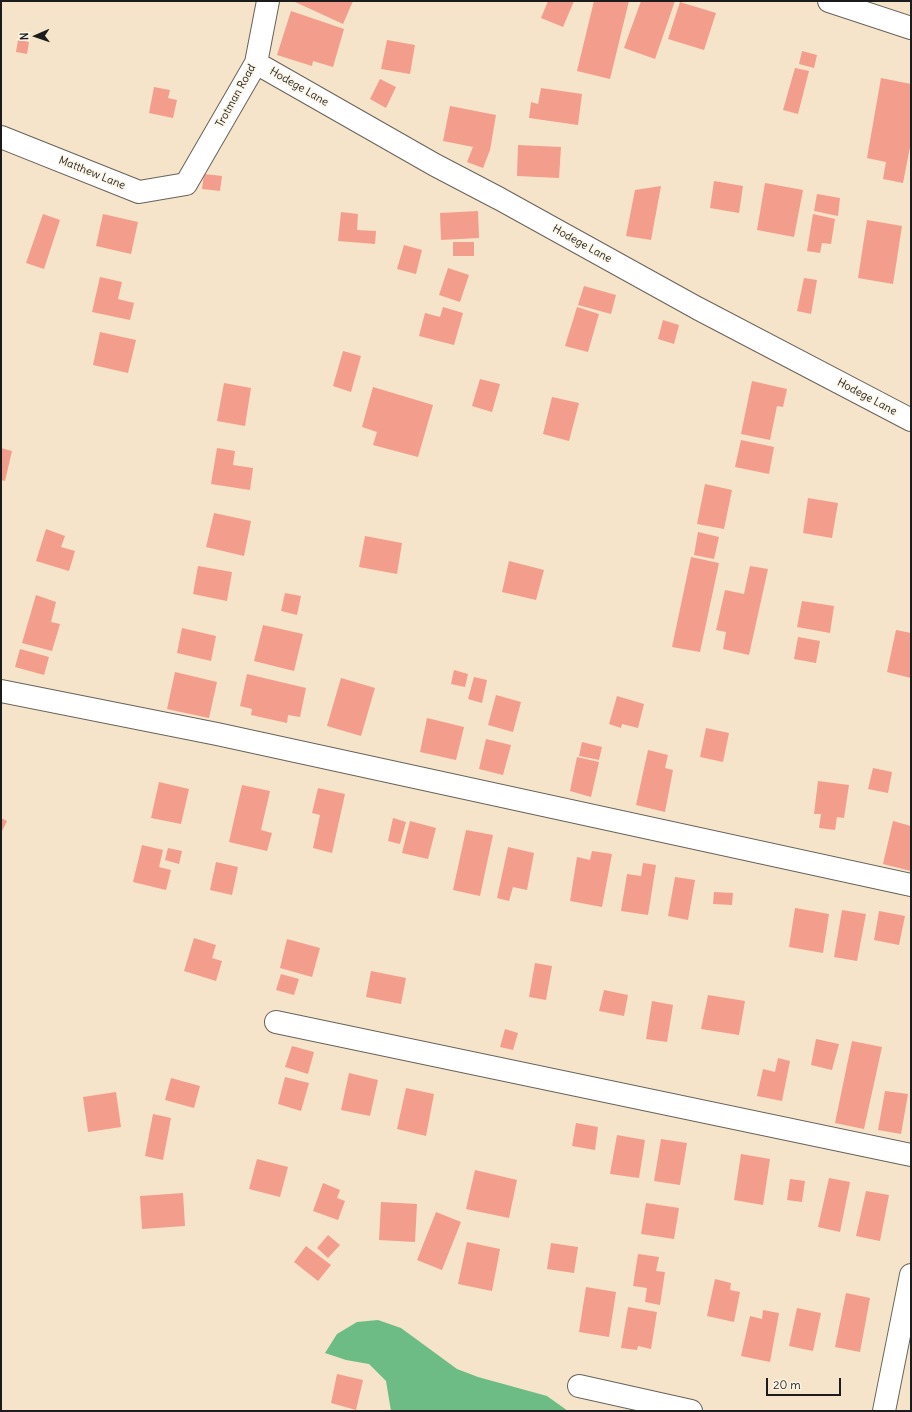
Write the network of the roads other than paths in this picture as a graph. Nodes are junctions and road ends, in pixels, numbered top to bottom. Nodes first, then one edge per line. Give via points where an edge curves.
1 (268, 1) edge
2 (829, 1) edge
3 (911, 28) edge
4 (256, 63) junction
5 (1, 137) edge
6 (186, 184) joint
7 (911, 420) edge
8 (1, 691) edge
9 (911, 885) edge
10 (276, 1022) dead end
11 (911, 1155) edge
12 (911, 1275) edge
13 (579, 1386) dead end
14 (691, 1411) edge
15 (884, 1411) edge

1 - 4 street, Trotman Road
2 - 3 street
4 - 6 street, Trotman Road
4 - 7 street, Hodege Lane via 435,165 697,308
5 - 6 street, Matthew Lane via 139,192
8 - 9 street via 217,734
10 - 11 street
12 - 15 street
13 - 14 street

